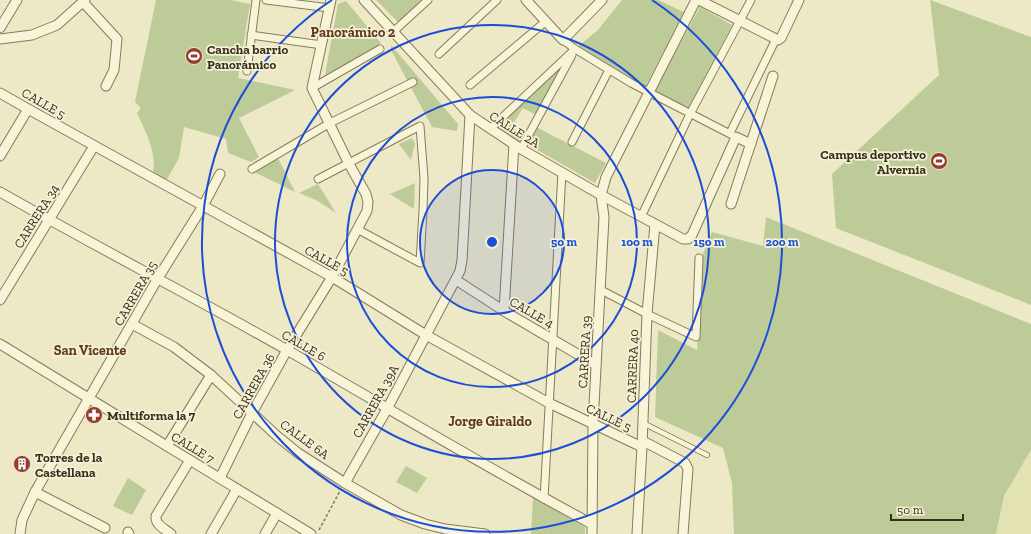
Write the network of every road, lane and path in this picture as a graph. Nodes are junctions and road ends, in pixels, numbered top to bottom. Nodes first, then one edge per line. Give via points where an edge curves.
1 (17, 0) edge
2 (256, 0) edge
3 (266, 0) edge
4 (364, 0) edge
5 (428, 0) edge
6 (498, 0) edge
7 (526, 0) edge
8 (602, 0) edge
9 (698, 0) edge
10 (751, 0) edge
11 (799, 0) edge
12 (84, 1) edge
13 (331, 4) edge
14 (741, 20) junction
15 (545, 22) junction
16 (0, 28) edge
17 (393, 32) junction
18 (251, 35) junction
19 (0, 39) edge
20 (776, 39) junction
21 (563, 40) junction
22 (322, 45) junction
23 (380, 49) dead end
24 (575, 49) junction
25 (439, 54) dead end
26 (609, 70) junction
27 (247, 71) dead end
28 (773, 76) dead end
29 (414, 82) dead end
30 (470, 85) dead end
31 (106, 86) dead end
32 (312, 88) junction
33 (0, 93) edge
34 (648, 93) junction
35 (28, 109) junction
36 (690, 114) junction
37 (470, 115) junction
38 (330, 123) junction
39 (490, 129) junction
40 (733, 135) junction
41 (572, 142) dead end
42 (751, 144) junction
43 (94, 146) junction
44 (517, 147) junction
45 (0, 156) edge
46 (349, 164) junction
47 (252, 169) dead end
48 (562, 172) junction
49 (220, 174) dead end
50 (318, 179) dead end
51 (0, 192) edge
52 (601, 196) junction
53 (731, 204) dead end
54 (203, 206) junction
55 (642, 217) junction
56 (49, 219) junction
57 (655, 224) junction
58 (357, 229) junction
59 (699, 258) dead end
60 (332, 276) junction
61 (158, 278) junction
62 (456, 280) junction
63 (601, 290) junction
64 (0, 300) edge
65 (504, 311) junction
66 (647, 314) junction
67 (132, 324) junction
68 (426, 335) junction
69 (552, 338) junction
70 (0, 344) edge
71 (287, 350) junction
72 (596, 365) junction
73 (212, 374) junction
74 (89, 398) junction
75 (549, 403) junction
76 (387, 409) junction
77 (252, 413) junction
78 (643, 423) junction
79 (594, 424) junction
80 (642, 444) junction
81 (167, 446) junction
82 (707, 455) dead end
83 (190, 460) junction
84 (220, 478) junction
85 (345, 483) junction
86 (237, 489) junction
87 (35, 492) junction
88 (544, 499) junction
89 (277, 513) junction
90 (592, 524) junction
91 (105, 528) dead end
92 (20, 534) edge
93 (171, 534) edge
94 (210, 534) edge
95 (265, 534) edge
96 (311, 534) edge
97 (317, 534) edge
98 (485, 534) edge
99 (592, 534) edge
100 (637, 534) edge
101 (683, 534) edge

1 - 16 street
2 - 18 street
3 - 13 street
4 - 17 street, CALLE 2A
5 - 17 street
6 - 25 street
7 - 15 street
8 - 21 street
9 - 14 street
9 - 34 street
10 - 14 street
11 - 20 street via 781,38
12 - 19 street via 57,25 32,35
12 - 31 street via 117,39 114,70
13 - 22 street
14 - 20 street
14 - 36 street
15 - 21 street
15 - 30 street
17 - 37 street, CALLE 2A
18 - 22 street
18 - 27 street
20 - 40 street
21 - 24 street
22 - 32 street
23 - 32 street
24 - 26 street
24 - 39 street
24 - 44 street
26 - 34 street
26 - 41 street
28 - 42 street
29 - 38 street
32 - 38 street
33 - 35 street, CALLE 5
34 - 36 street
34 - 52 street via 606,177
35 - 43 street, CALLE 5
35 - 45 street
36 - 40 street
36 - 55 street
37 - 39 street, CALLE 2A
37 - 62 street, CARRERA 39A via 462,260
38 - 46 street
38 - 47 street
39 - 44 street, CALLE 2A
40 - 42 street
40 - 57 street, CALLE 2A via 692,235 688,239 683,239
42 - 53 street
43 - 54 street, CALLE 5
43 - 56 street, CARRERA 34
44 - 48 street, CALLE 2A
44 - 65 street
46 - 50 street
46 - 58 street, CARRERA 36 via 368,202 367,211
46 - 58 street via 420,126 424,185 420,262
48 - 52 street, CALLE 2A
48 - 69 street
49 - 54 street, CARRERA 35
51 - 56 street, CALLE 6
52 - 55 street, CALLE 2A
52 - 63 street, CARRERA 39 via 604,217
54 - 60 street, CALLE 5
54 - 61 street, CARRERA 35
55 - 57 street, CALLE 2A
56 - 61 street, CALLE 6
56 - 64 street, CARRERA 34
57 - 66 street, CARRERA 40
58 - 60 street, CARRERA 36
59 - 66 street via 696,337
60 - 68 street, CALLE 5
60 - 71 street, CARRERA 36
61 - 67 street, CARRERA 35
61 - 71 street, CALLE 6
62 - 65 street, CALLE 4
62 - 68 street, CARRERA 39A
63 - 66 street
63 - 72 street, CARRERA 39
65 - 69 street, CALLE 4
66 - 78 street, CARRERA 40
67 - 73 street, CALLE 6A via 174,347
67 - 74 street, CARRERA 35
68 - 75 street, CALLE 5
68 - 76 street, CARRERA 39A
69 - 72 street, CALLE 4
69 - 75 street
70 - 74 street, CALLE 7
71 - 76 street, CALLE 6
71 - 77 street, CARRERA 36
72 - 79 street, CARRERA 39
73 - 77 street, CALLE 6A
73 - 81 street
74 - 81 street, CALLE 7
74 - 87 street, CARRERA 35
75 - 79 street, CALLE 5
75 - 88 street
76 - 85 street, CARRERA 39A
76 - 88 street, CALLE 6
77 - 84 street, CARRERA 36
77 - 85 street, CALLE 6A via 298,453
78 - 80 street, CARRERA 40
78 - 82 lane
79 - 80 street, CALLE 5
79 - 90 street, CARRERA 39
80 - 100 street, CARRERA 40
80 - 101 street, CALLE 5 via 687,465
81 - 83 street, CALLE 7
83 - 84 street, CALLE 7
83 - 93 street via 156,516 158,524
84 - 86 street, CALLE 7
85 - 97 path
85 - 98 street, CALLE 6A via 401,515 425,524
86 - 89 street, CALLE 7
86 - 94 street
87 - 91 street
87 - 92 street, CARRERA 35 via 22,520
88 - 90 street, CALLE 6
89 - 95 street
89 - 96 street, CALLE 7
90 - 99 street, CARRERA 39

